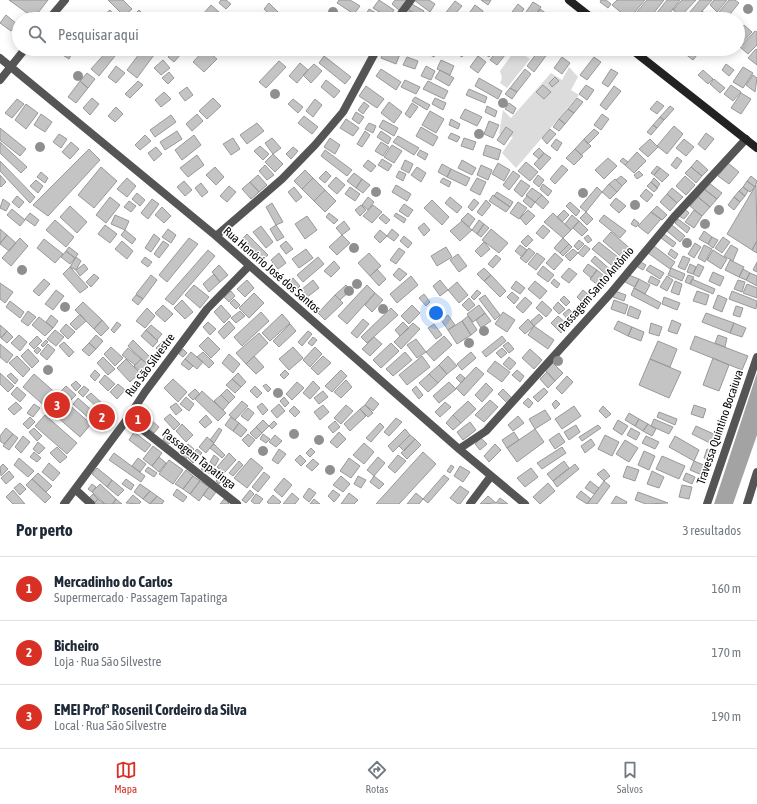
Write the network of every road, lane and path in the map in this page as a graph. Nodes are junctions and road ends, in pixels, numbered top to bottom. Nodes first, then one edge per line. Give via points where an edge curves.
1 (65, 0) edge
2 (410, 0) edge
3 (569, 0) edge
4 (55, 12) edge
5 (402, 12) edge
6 (584, 12) edge
7 (19, 56) edge
8 (373, 56) edge
9 (640, 56) edge
10 (0, 58) edge
11 (11, 66) junction
12 (0, 80) edge
13 (746, 139) junction
14 (757, 148) edge
15 (216, 236) junction
16 (249, 266) junction
17 (757, 357) edge
18 (128, 418) junction
19 (459, 449) junction
20 (757, 472) edge
21 (491, 476) junction
22 (76, 490) junction
23 (64, 504) edge
24 (91, 504) edge
25 (236, 504) edge
26 (470, 504) edge
27 (525, 504) edge
28 (707, 504) edge
29 (747, 504) edge

1 - 4 street
2 - 5 street
3 - 6 main road
7 - 11 street
8 - 15 street via 343,112 325,134 282,180
9 - 13 main road
10 - 11 street, Rua Honório José dos Santos
11 - 12 street
11 - 15 street, Rua Honório José dos Santos
13 - 14 main road
13 - 19 street, Passagem Santo Antônio via 486,431
15 - 16 street, Rua Honório José dos Santos
16 - 18 street, Rua São Silvestre via 207,309
16 - 19 street, Rua Honório José dos Santos
17 - 28 street, Travessa Quintino Bocaiuva
18 - 22 street, Rua São Silvestre
18 - 25 street, Passagem Tapatinga
19 - 21 street, Rua Honório José dos Santos
20 - 29 street
21 - 26 street
21 - 27 street, Rua Honório José dos Santos
22 - 23 street, Rua São Silvestre
22 - 24 street

